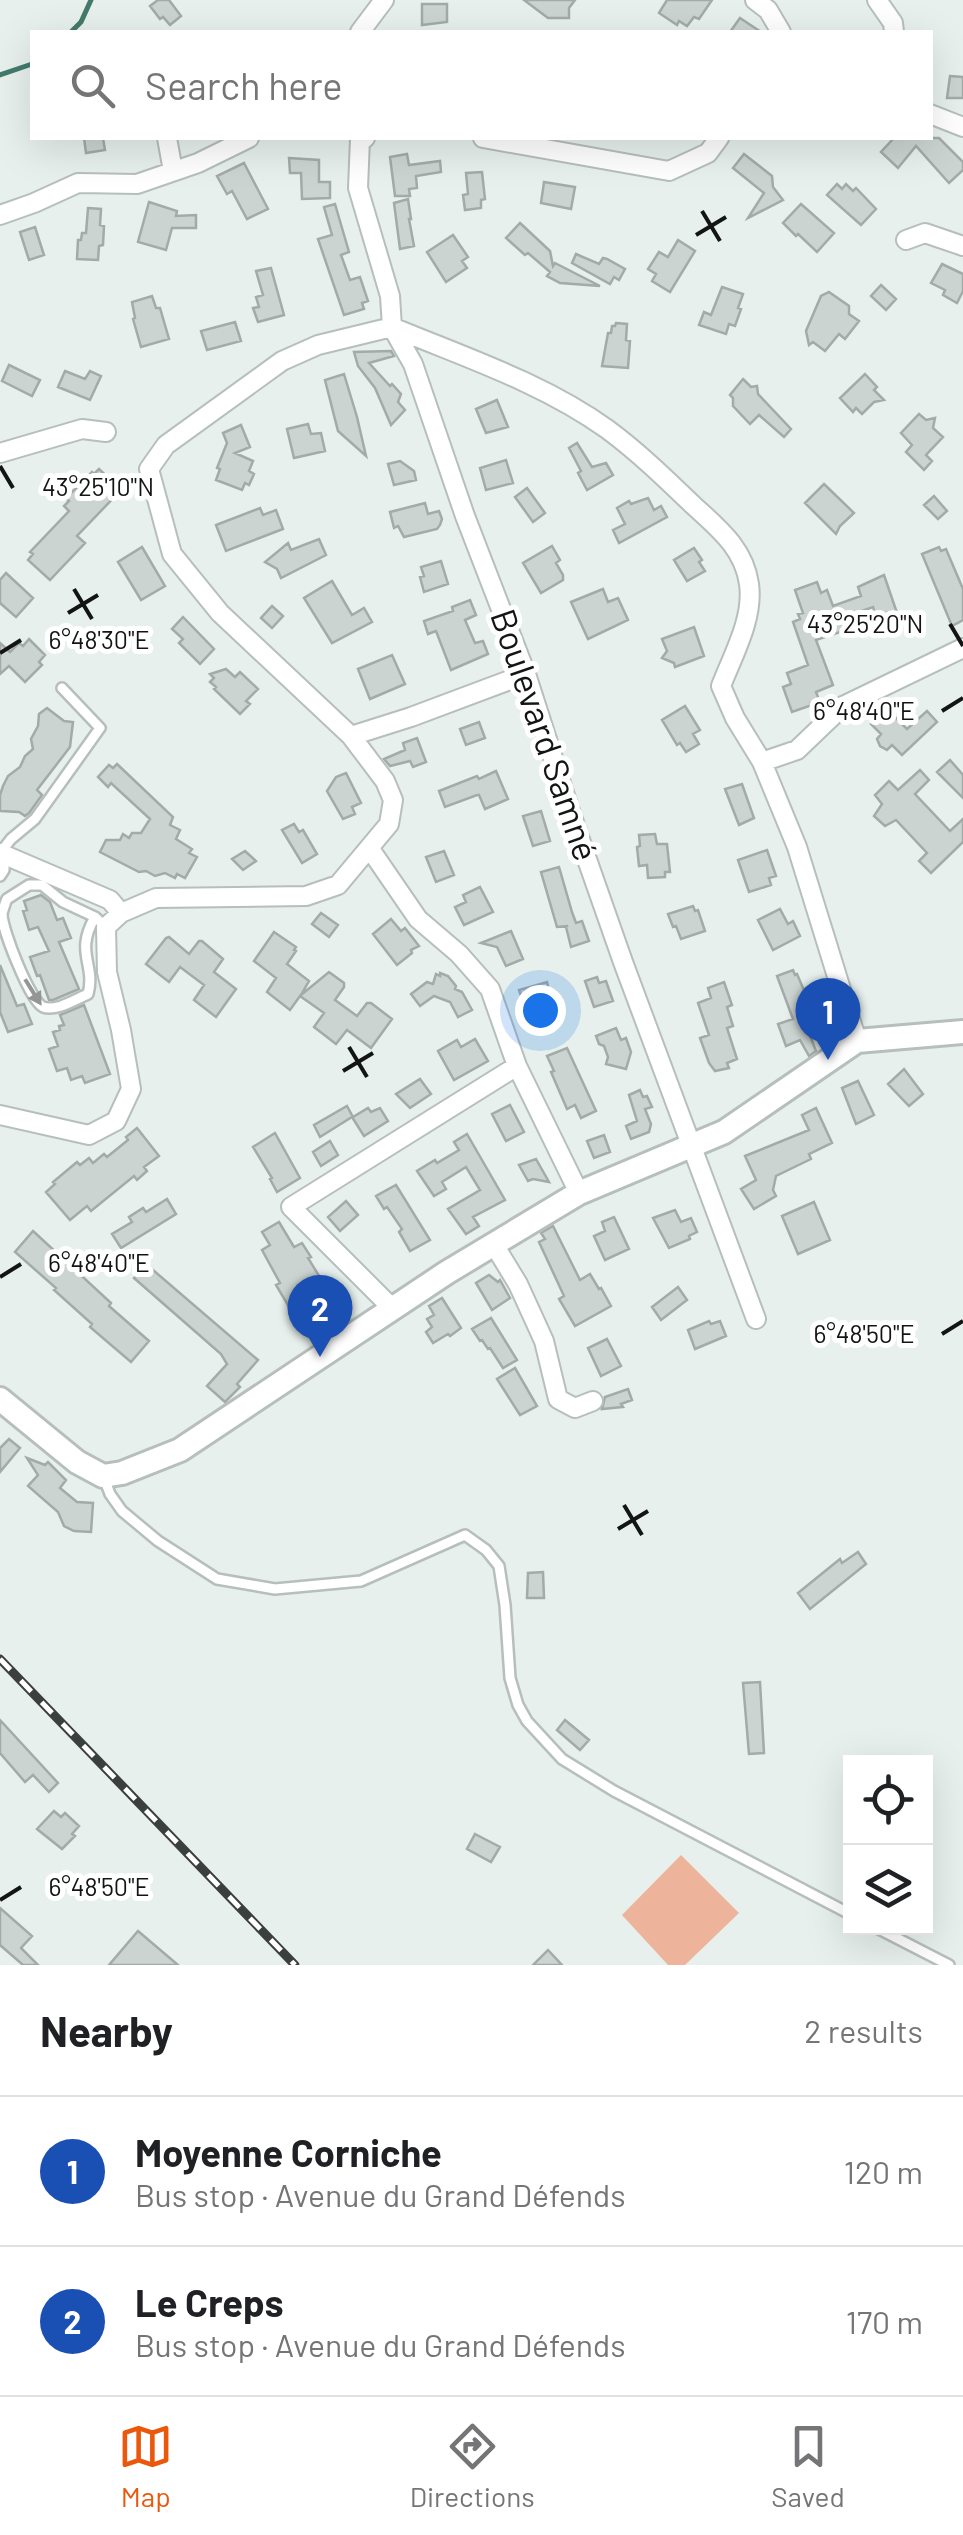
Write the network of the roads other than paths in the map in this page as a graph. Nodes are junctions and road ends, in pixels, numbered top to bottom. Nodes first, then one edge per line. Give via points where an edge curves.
1 (384, 0) edge
2 (755, 0) edge
3 (877, 0) edge
4 (362, 30) edge
5 (780, 30) edge
6 (894, 30) edge
7 (933, 115) edge
8 (963, 127) edge
9 (167, 140) edge
10 (245, 140) edge
11 (360, 140) edge
12 (494, 140) edge
13 (718, 140) edge
14 (173, 171) junction
15 (0, 215) edge
16 (906, 240) dead end
17 (963, 246) edge
18 (392, 327) junction
19 (106, 432) dead end
20 (0, 453) edge
21 (963, 648) edge
22 (526, 674) junction
23 (62, 688) dead end
24 (351, 736) junction
25 (762, 762) junction
26 (370, 849) junction
27 (1, 854) edge
28 (0, 876) edge
29 (120, 913) junction
30 (100, 922) junction
31 (963, 1032) edge
32 (857, 1041) junction
33 (517, 1066) junction
34 (0, 1115) edge
35 (692, 1144) junction
36 (579, 1194) junction
37 (493, 1243) junction
38 (392, 1309) junction
39 (756, 1318) dead end
40 (0, 1398) edge
41 (593, 1401) dead end
42 (104, 1476) junction
43 (843, 1910) edge
44 (890, 1935) edge
45 (949, 1965) edge

1 - 4 street
2 - 5 street
3 - 6 street
7 - 8 street
9 - 14 street
10 - 14 street
11 - 18 street, Boulevard Samné via 358,188 390,296
12 - 13 street via 669,171 708,153
14 - 15 street via 137,184 78,183
16 - 17 street via 925,233
18 - 22 street, Boulevard Samné via 412,364
18 - 24 street via 282,361 166,444 150,469 172,554 220,613
18 - 25 street via 608,429 725,534 742,558 750,597 721,686
19 - 20 street via 82,430
21 - 25 street via 843,706 797,750
22 - 24 street
22 - 35 street, Boulevard Samné via 622,962
23 - 27 lane via 100,728
24 - 26 street via 393,800 388,824
25 - 32 street via 797,847
26 - 29 street via 338,885 306,896 156,898
26 - 33 street via 418,919 490,988
27 - 28 lane
27 - 29 street via 110,900
29 - 30 street
30 -> 30 lane via 42,885 7,899 2,914 10,942 42,1006 88,994 85,941
30 - 34 street via 131,1089 116,1122 89,1135
31 - 32 street
32 - 35 street via 724,1132
33 - 36 street
33 - 38 street via 291,1207
35 - 36 street
35 - 39 street, Boulevard Samné
36 - 37 street
37 - 38 street
37 - 41 street via 544,1341 558,1399 575,1408
38 - 42 street via 180,1450
40 - 42 street
42 - 43 lane via 122,1511 217,1579 275,1589 361,1581 465,1535 499,1566 518,1706 562,1759
44 - 45 lane

